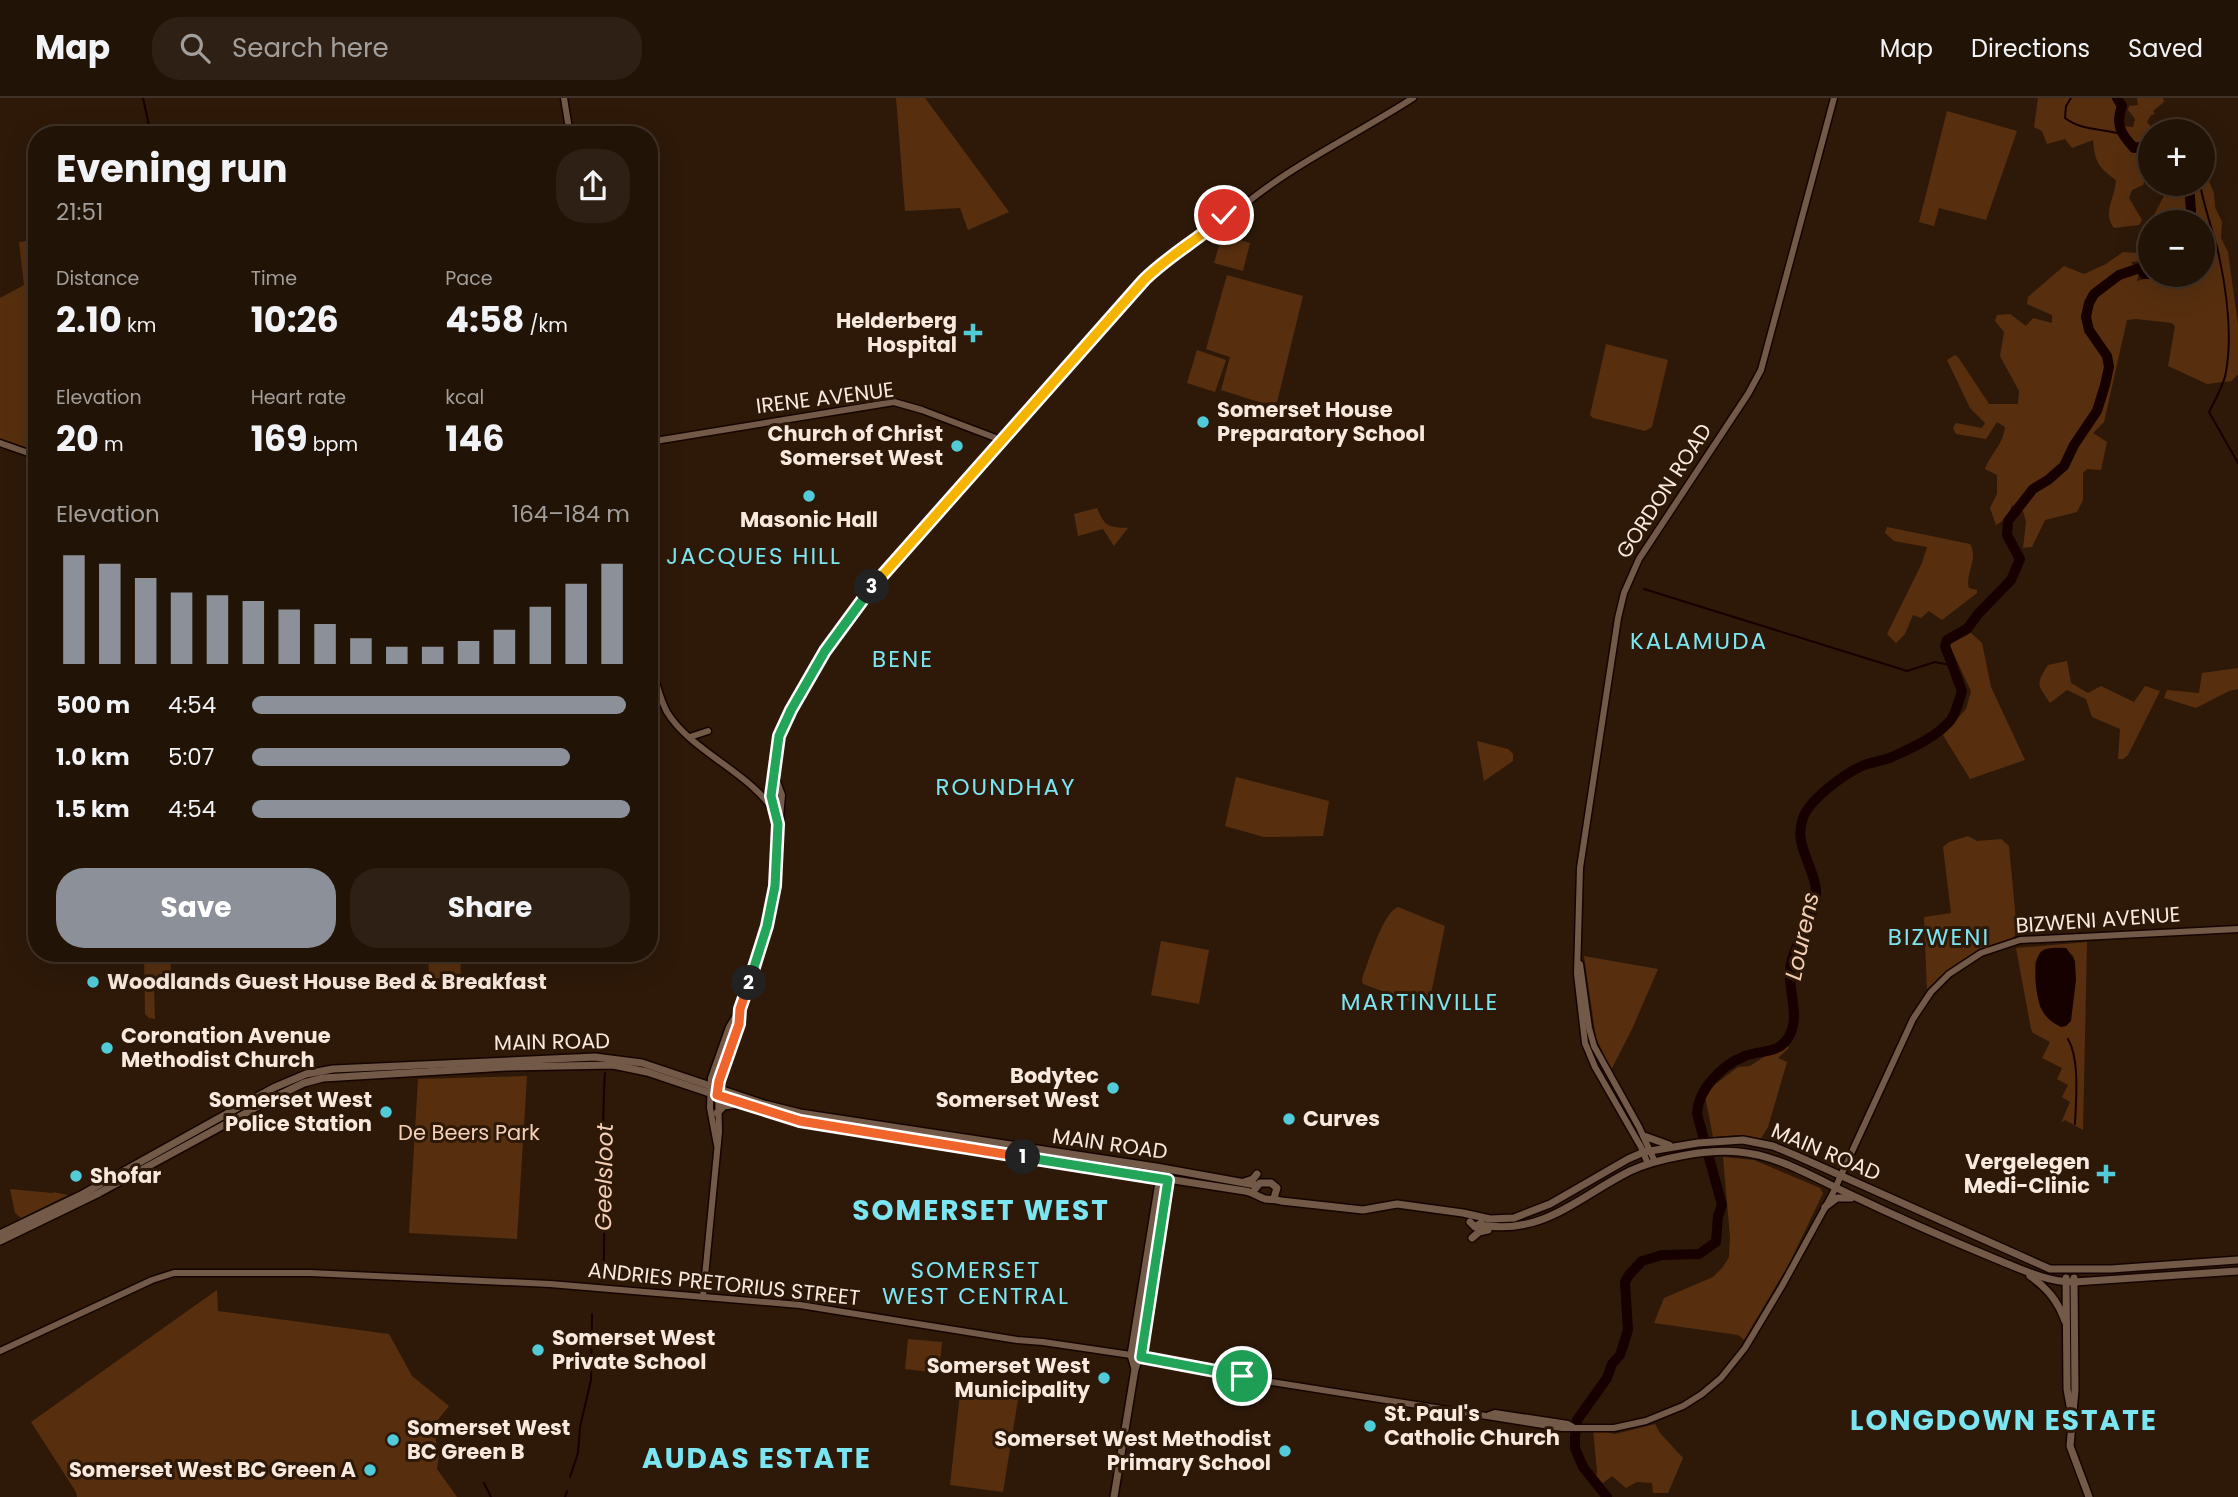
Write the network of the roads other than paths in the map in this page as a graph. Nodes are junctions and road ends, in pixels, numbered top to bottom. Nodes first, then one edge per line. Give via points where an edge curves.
1 (564, 98) edge
2 (1413, 98) edge
3 (1834, 98) edge
4 (569, 126) edge
5 (1240, 208) junction
6 (1235, 226) dead end
7 (1001, 440) junction
8 (658, 441) edge
9 (0, 443) edge
10 (28, 453) edge
11 (658, 686) edge
12 (708, 730) dead end
13 (690, 737) junction
14 (754, 790) junction
15 (775, 797) junction
16 (762, 798) junction
17 (777, 820) junction
18 (2238, 929) edge
19 (1578, 958) junction
20 (713, 1090) junction
21 (743, 1103) junction
22 (717, 1113) junction
23 (1644, 1136) junction
24 (717, 1144) junction
25 (1674, 1146) junction
26 (1647, 1152) junction
27 (1651, 1163) junction
28 (1165, 1169) junction
29 (1256, 1174) dead end
30 (1840, 1177) junction
31 (1164, 1179) junction
32 (1237, 1182) junction
33 (1277, 1188) junction
34 (1835, 1188) junction
35 (1256, 1189) junction
36 (1274, 1198) junction
37 (1865, 1201) junction
38 (1298, 1202) junction
39 (1825, 1207) junction
40 (1476, 1220) junction
41 (1496, 1229) junction
42 (0, 1234) edge
43 (1472, 1238) dead end
44 (0, 1241) edge
45 (2238, 1259) edge
46 (2018, 1268) junction
47 (2070, 1270) junction
48 (2238, 1271) edge
49 (2070, 1282) junction
50 (703, 1297) junction
51 (2067, 1328) junction
52 (0, 1351) edge
53 (1131, 1355) junction
54 (1141, 1357) junction
55 (1135, 1369) junction
56 (2071, 1412) junction
57 (1114, 1497) edge
58 (2089, 1497) edge

1 - 4 street
2 - 5 street via 1303,163
3 - 19 street, GORDON ROAD via 1761,370 1639,559 1624,593 1580,868
5 - 6 street
5 - 7 street via 1226,217 1226,225 1219,223 1208,230 1151,273
7 - 8 street, IRENE AVENUE via 894,402
7 - 15 street via 885,572 835,637 785,722 776,750
9 - 10 street
11 - 13 street via 664,706
12 - 13 street
13 - 14 street
14 - 15 street
14 - 16 street
15 - 16 street
15 - 17 street
16 - 17 street
17 - 20 street via 770,913 739,1024
18 - 30 street, BIZWENI AVENUE via 2020,940 1968,960 1940,982 1913,1019
19 - 23 street, GORDON ROAD via 1594,1046
19 - 26 street, GORDON ROAD via 1585,1043
20 - 21 main road, MAIN ROAD
20 - 22 street
20 - 24 street
20 - 28 main road, MAIN ROAD via 800,1113
20 - 42 main road, MAIN ROAD via 642,1063 595,1057 317,1071 279,1085 87,1192
20 - 44 main road, MAIN ROAD via 603,1065 323,1078 277,1096
21 - 22 main road via 724,1106
21 - 31 main road, MAIN ROAD via 800,1121
22 - 24 street
23 - 25 main road
23 - 26 street, GORDON ROAD
24 - 50 street
25 - 26 main road, MAIN ROAD
25 - 30 main road, MAIN ROAD via 1743,1140 1773,1146
26 - 27 street, GORDON ROAD
26 - 40 main road, MAIN ROAD via 1536,1211 1514,1219
27 - 34 main road, MAIN ROAD via 1724,1152 1765,1157
27 - 41 main road, MAIN ROAD via 1542,1220
28 - 31 main road
28 - 32 main road, MAIN ROAD
29 - 32 main road via 1251,1180
30 - 34 street, BIZWENI AVENUE
30 - 47 main road, MAIN ROAD via 2039,1266
31 - 35 main road, MAIN ROAD
31 - 53 main road
31 - 54 main road
32 - 35 main road, MAIN ROAD
33 - 35 main road via 1264,1182
33 - 36 main road
33 - 38 main road, MAIN ROAD
34 - 37 main road, MAIN ROAD
34 - 39 street, ANDRIES PRETORIUS STREET
35 - 36 main road, MAIN ROAD via 1265,1199
36 - 38 main road, MAIN ROAD
37 - 39 main road via 1846,1196
37 - 46 main road, MAIN ROAD
38 - 40 main road, MAIN ROAD via 1363,1210 1397,1204
39 - 54 street, ANDRIES PRETORIUS STREET via 1758,1328 1721,1378 1692,1401 1630,1426 1569,1426 1489,1415
40 - 41 main road, MAIN ROAD
41 - 43 main road via 1482,1230
45 - 47 main road, MAIN ROAD
46 - 49 main road, MAIN ROAD
46 - 51 main road via 2051,1294
47 - 49 main road
48 - 49 main road, MAIN ROAD
49 - 51 main road
49 - 56 main road via 2075,1390
50 - 52 street, ANDRIES PRETORIUS STREET via 489,1280 184,1273 163,1276
50 - 53 street, ANDRIES PRETORIUS STREET via 800,1305
51 - 56 main road
53 - 54 street, ANDRIES PRETORIUS STREET
53 - 55 main road
54 - 55 main road
55 - 57 main road
56 - 58 main road via 2070,1446

